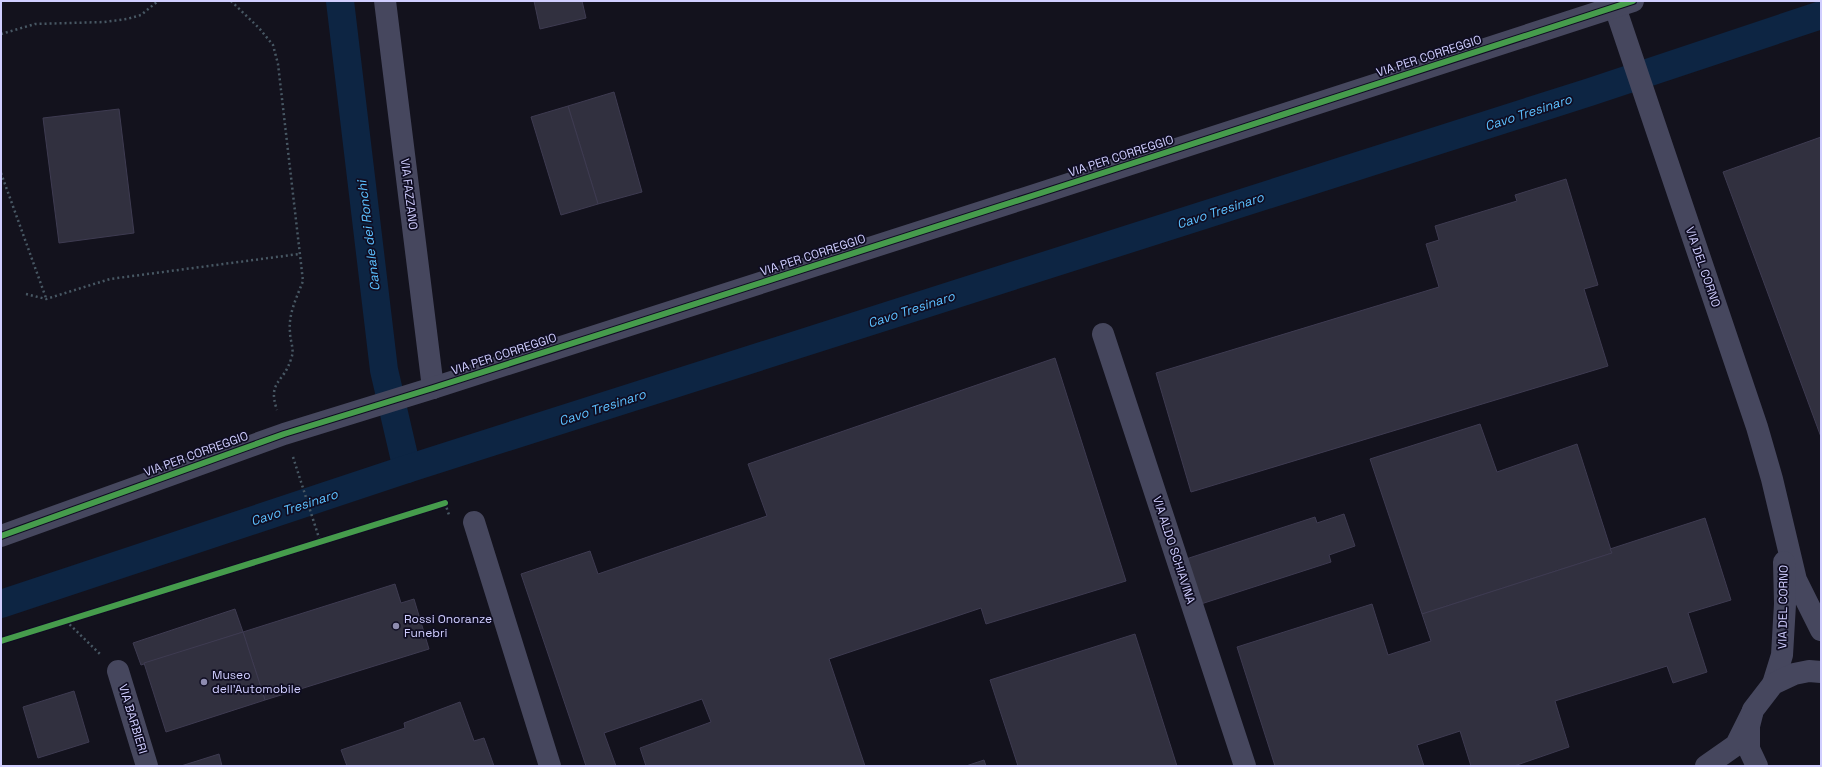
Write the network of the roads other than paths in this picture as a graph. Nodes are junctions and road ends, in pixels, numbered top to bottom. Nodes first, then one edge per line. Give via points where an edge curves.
1 (385, 1) edge
2 (1624, 4) edge
3 (1103, 334) dead end
4 (434, 388) junction
5 (474, 522) dead end
6 (1784, 529) junction
7 (1, 536) edge
8 (1821, 630) edge
9 (118, 672) road end
10 (1821, 672) edge
11 (1773, 684) junction
12 (1753, 710) junction
13 (147, 766) edge
14 (550, 766) edge
15 (1246, 766) edge
16 (1706, 766) edge
17 (1757, 766) edge

1 - 4 street, VIA FAZZANO
2 - 4 street, VIA PER CORREGGIO
2 - 6 street, VIA DEL CORNO via 1627,40 1752,413
3 - 15 street, VIA ALDO SCHIAVINA
4 - 7 street, VIA PER CORREGGIO via 284,434
5 - 14 street
6 - 8 street, VIA DEL CORNO via 1796,580
6 - 11 street, VIA DEL CORNO via 1785,604 1782,655
9 - 13 street, VIA BARBIERI
10 - 11 street, VIA DEL CORNO via 1794,674
11 - 12 street, VIA DEL CORNO
12 - 16 street via 1736,745
12 - 17 street, VIA DEL CORNO via 1749,726 1749,749

